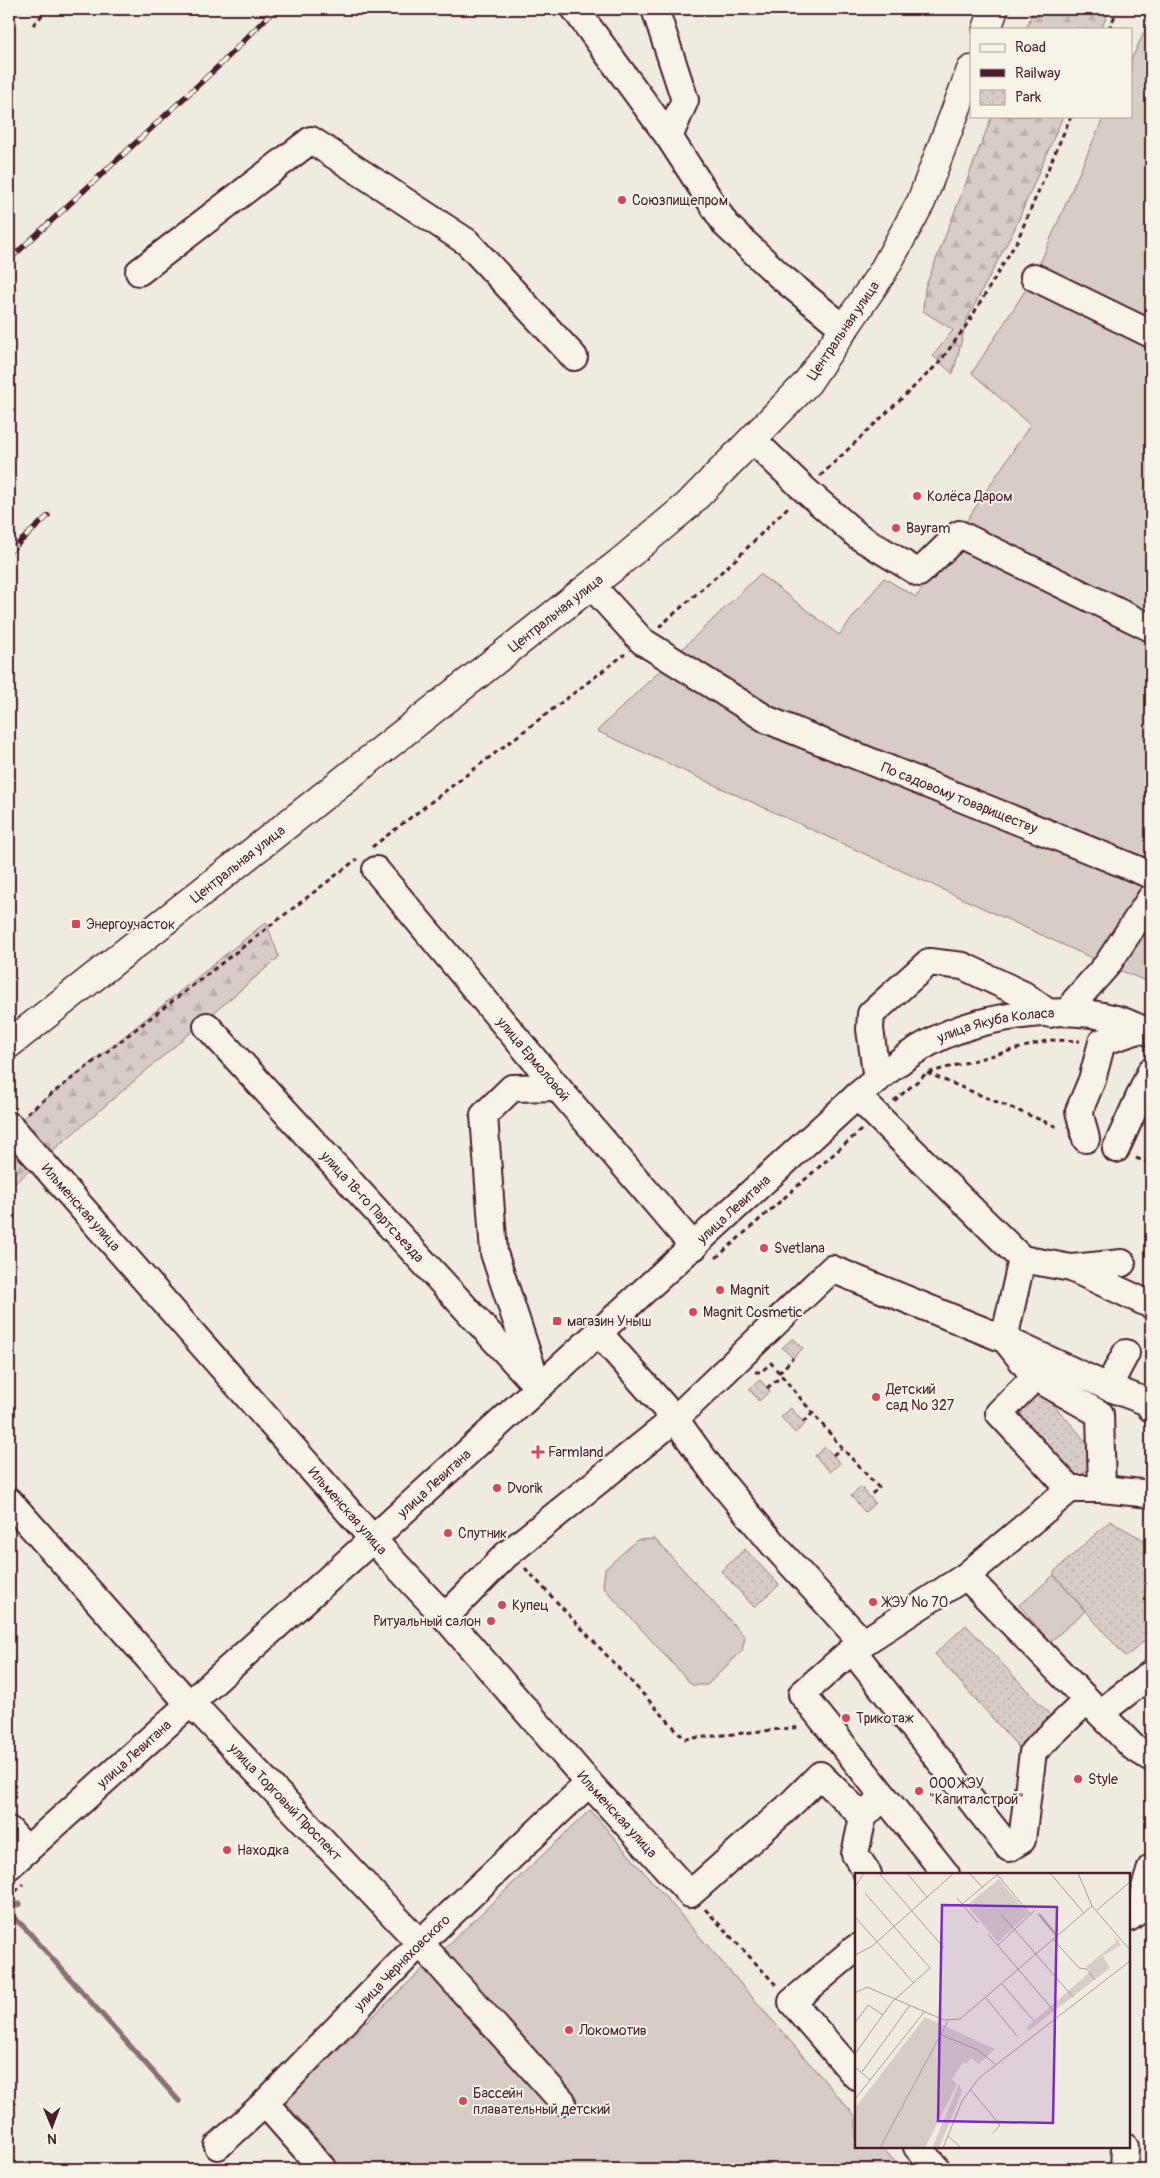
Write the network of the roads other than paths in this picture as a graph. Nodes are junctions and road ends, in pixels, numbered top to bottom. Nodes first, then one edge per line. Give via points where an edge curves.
1 (575, 9) edge
2 (655, 9) edge
3 (994, 9) edge
4 (987, 28) edge
5 (970, 73) edge
6 (669, 137) junction
7 (139, 272) dead end
8 (1034, 277) dead end
9 (845, 329) junction
10 (1151, 334) edge
11 (574, 357) dead end
12 (753, 440) junction
13 (591, 585) junction
14 (1151, 628) edge
15 (370, 858) road end
16 (1151, 875) edge
17 (1151, 898) edge
18 (1062, 1013) junction
19 (207, 1026) dead end
20 (1146, 1031) edge
21 (9, 1044) edge
22 (1151, 1071) edge
23 (877, 1080) junction
24 (557, 1087) junction
25 (857, 1096) junction
26 (10, 1126) edge
27 (1086, 1139) road end
28 (1116, 1150) road end
29 (705, 1252) junction
30 (1022, 1259) junction
31 (1122, 1263) dead end
32 (1071, 1268) junction
33 (1151, 1305) edge
34 (598, 1332) junction
35 (1004, 1339) junction
36 (1126, 1352) dead end
37 (1035, 1377) junction
38 (538, 1387) junction
39 (1108, 1387) junction
40 (1151, 1404) edge
41 (675, 1420) junction
42 (1070, 1489) junction
43 (1102, 1489) junction
44 (1151, 1494) edge
45 (9, 1501) edge
46 (373, 1539) junction
47 (966, 1576) junction
48 (445, 1617) junction
49 (857, 1646) junction
50 (1147, 1685) edge
51 (189, 1704) junction
52 (1094, 1707) junction
53 (1142, 1753) edge
54 (589, 1783) junction
55 (883, 1797) junction
56 (863, 1817) junction
57 (9, 1830) edge
58 (22, 1865) edge
59 (1151, 1868) edge
60 (867, 1873) edge
61 (945, 1873) edge
62 (1130, 1917) edge
63 (420, 1943) junction
64 (855, 1949) edge
65 (855, 2075) edge
66 (562, 2101) dead end
67 (265, 2103) junction
68 (218, 2146) dead end
69 (919, 2148) edge
70 (1126, 2148) edge
71 (324, 2169) edge
72 (937, 2169) edge
73 (1124, 2169) edge

1 - 6 street
2 - 6 street via 685,100
3 - 4 main road
5 - 9 main road, Центральная улица via 921,202 882,273
6 - 9 street via 726,225 780,276
7 - 11 street via 311,140 467,242
8 - 10 street
9 - 12 main road, Центральная улица via 808,383
12 - 13 main road, Центральная улица via 688,505
12 - 14 street via 858,536 919,573 959,534
13 - 16 street, По садовому товариществу via 642,641 768,720
13 - 21 main road, Центральная улица
15 - 24 street, улица Ермоловой
17 - 18 street via 1107,965
18 - 20 street, улица Якуба Коласа via 1116,1019
18 - 23 street, улица Якуба Коласа via 1015,1016 952,1032 903,1059
18 - 23 street via 963,966 929,962 871,1014
19 - 38 street, улица 18-го Партсъезда
20 - 27 street via 1102,1042 1092,1080 1079,1111
22 - 28 street
23 - 25 street, улица Якуба Коласа
24 - 29 street, улица Ермоловой
24 - 38 street via 512,1088 484,1115 494,1254
25 - 29 street, улица Левитана
25 - 30 street
26 - 46 street, Ильменская улица
29 - 34 street, улица Левитана
30 - 32 street
30 - 35 street
31 - 32 street
32 - 33 street
34 - 38 street, улица Левитана
34 - 41 street
35 - 37 street
35 - 39 street
35 - 41 street via 832,1269
36 - 39 street
37 - 42 street via 999,1413
37 - 43 street via 1100,1414
38 - 46 street, улица Левитана
39 - 40 street
41 - 48 street via 506,1554
41 - 49 street via 716,1477
42 - 43 street
42 - 47 street
43 - 44 street
45 - 51 street, улица Торговый Проспект
46 - 48 street, Ильменская улица
46 - 51 street, улица Левитана
47 - 49 street
47 - 52 street
48 - 54 street, Ильменская улица
49 - 52 street via 1009,1848 1022,1840 1033,1752
49 - 55 street via 802,1694
50 - 52 street
51 - 58 street, улица Левитана
51 - 63 street, улица Торговый Проспект
52 - 53 street
54 - 56 street, Ильменская улица via 690,1894 820,1775
54 - 63 street, улица Черняховского
55 - 56 street
55 - 61 street
56 - 60 street via 855,1854
57 - 58 street
59 - 62 street via 1138,1911
63 - 66 street, улица Торговый Проспект
63 - 67 street, улица Черняховского
64 - 65 street via 792,2002
67 - 68 street, улица Черняховского
67 - 71 street
69 - 72 street
70 - 73 street

